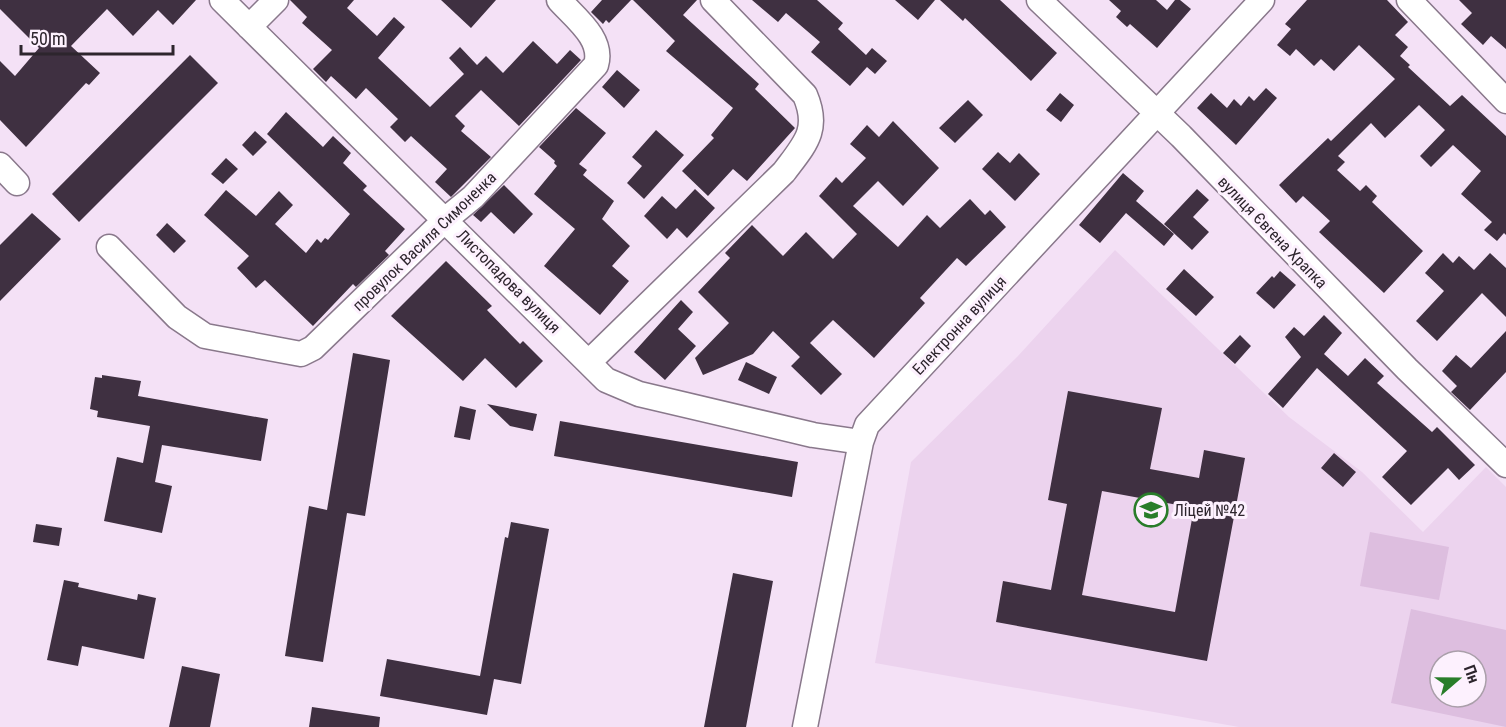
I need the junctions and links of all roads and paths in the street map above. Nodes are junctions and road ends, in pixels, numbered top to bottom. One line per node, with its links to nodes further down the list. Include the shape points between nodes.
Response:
1 (222, 0): 8 (street, Листопадова вулиця)
2 (276, 0): 8 (street)
3 (559, 0): 13 (street, провулок Василя Симоненка, via 593,39 599,55 596,65 473,197)
4 (713, 0): 15 (street, via 805,95 812,126 803,147 784,172)
5 (1039, 0): 10 (street, вулиця Євгена Храпка)
6 (1262, 0): 10 (street, Електронна вулиця)
7 (1409, 0): 9 (street)
8 (249, 27): 13 (street, Листопадова вулиця)
9 (1506, 101)
10 (1157, 113): 16 (street, Електронна вулиця, via 880,409 867,425); 17 (street, вулиця Євгена Храпка)
11 (0, 165): 12 (street)
12 (17, 183)
13 (446, 219): 14 (street, провулок Василя Симоненка, via 312,348 301,354 205,336 177,316); 15 (street, Листопадова вулиця)
14 (109, 247)
15 (590, 362): 16 (street, Листопадова вулиця, via 606,380 639,394 813,435)
16 (861, 442): 18 (street, Електронна вулиця)
17 (1506, 465)
18 (805, 727)

